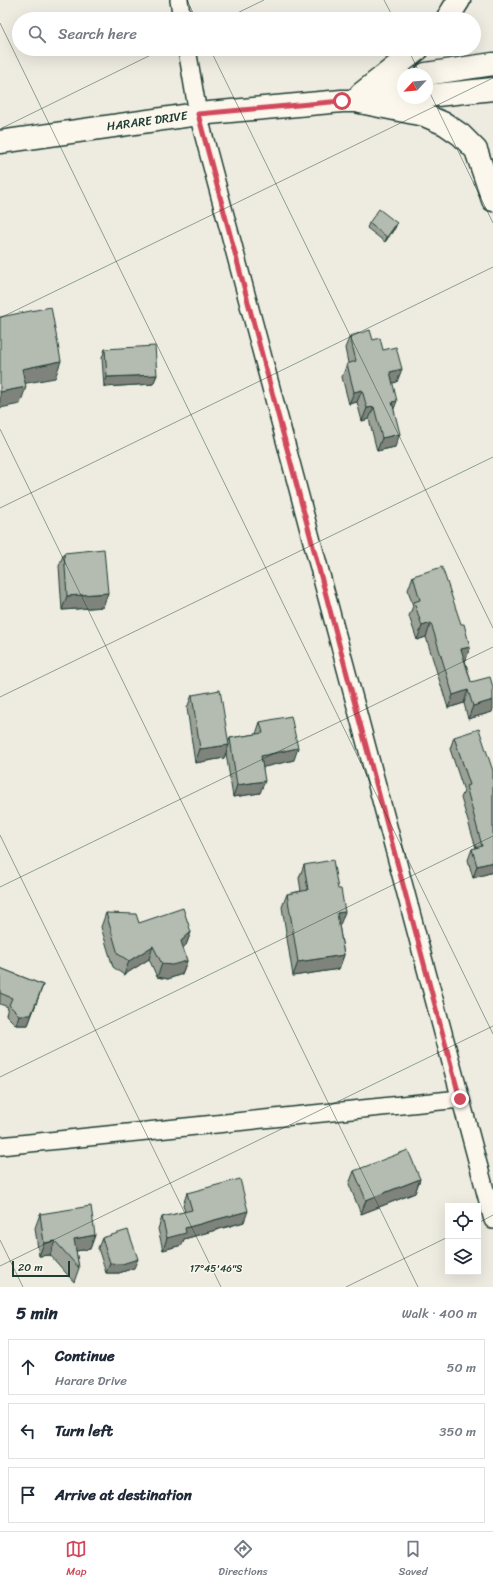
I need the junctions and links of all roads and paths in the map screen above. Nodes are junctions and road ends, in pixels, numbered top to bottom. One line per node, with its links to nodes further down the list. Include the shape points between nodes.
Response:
1 (179, 0): 3 (street)
2 (459, 0): 4 (main road)
3 (181, 12)
4 (451, 12)
5 (188, 56): 14 (street)
6 (409, 56): 12 (main road)
7 (493, 64): 8 (main road)
8 (433, 73)
9 (397, 81): 12 (main road, HARARE DRIVE)
10 (493, 89): 11 (main road)
11 (433, 95)
12 (354, 99): 13 (main road, HARARE DRIVE); 14 (main road, HARARE DRIVE); 16 (main road, via 424,115 461,134 476,150)
13 (397, 100)
14 (198, 114): 15 (main road, HARARE DRIVE); 17 (street)
15 (0, 142)
16 (493, 200)
17 (460, 1099): 18 (street); 19 (street)
18 (0, 1146)
19 (493, 1220)

